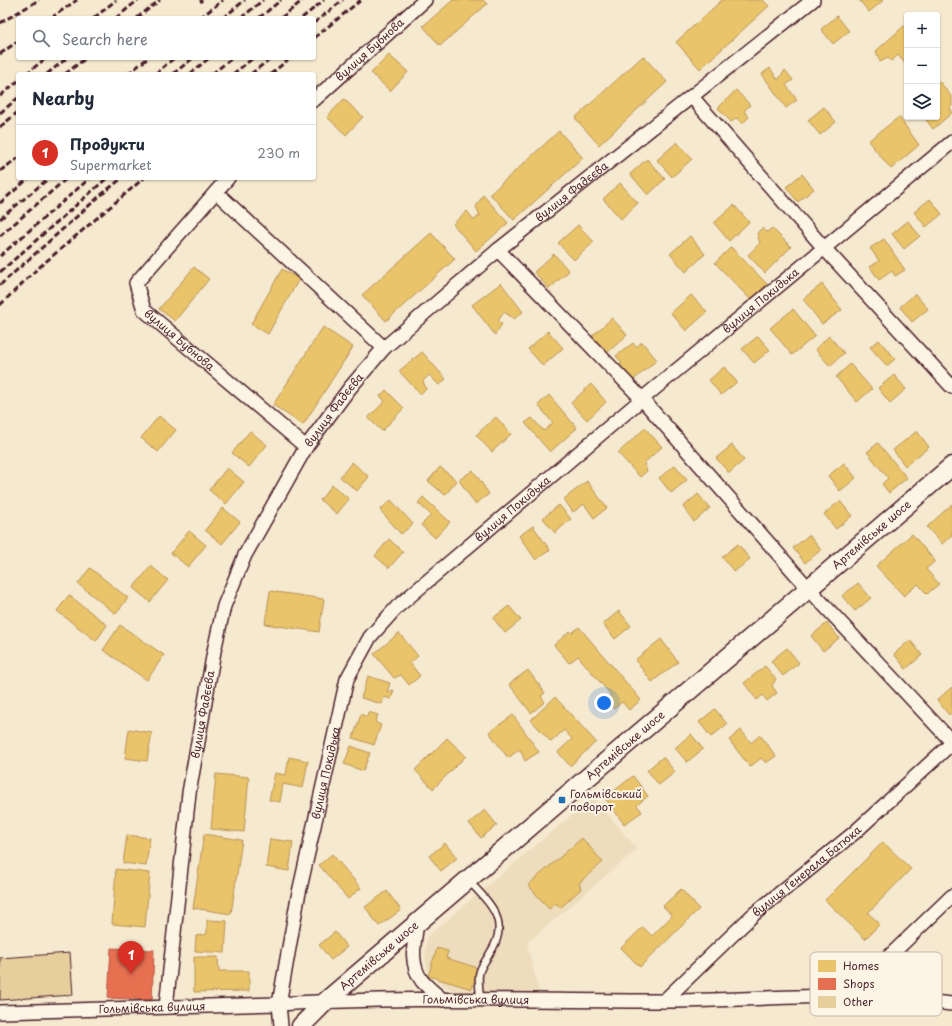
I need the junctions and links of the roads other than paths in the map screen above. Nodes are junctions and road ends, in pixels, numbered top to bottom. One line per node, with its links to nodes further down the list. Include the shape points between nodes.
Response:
1 (425, 0): 4 (street, вулиця Бубнова)
2 (813, 0): 3 (street, вулиця Фадєєва)
3 (692, 97): 8 (street); 9 (street, вулиця Фадєєва)
4 (316, 98)
5 (952, 142): 8 (street, вулиця Покидька)
6 (226, 180): 7 (street, вулиця Бубнова)
7 (216, 192): 10 (street); 13 (street, вулиця Бубнова, via 136,283 144,310)
8 (824, 248): 11 (street); 12 (street, вулиця Покидька)
9 (498, 250): 10 (street, вулиця Фадєєва); 12 (street)
10 (384, 348): 13 (street, вулиця Фадєєва, via 349,389)
11 (952, 387)
12 (642, 399): 15 (street); 27 (street, вулиця Покидька, via 397,608 370,637 347,679 298,897)
13 (306, 447): 29 (street, вулиця Фадєєва, via 245,556 224,606 189,793)
14 (952, 466): 15 (main road, Артемівське шосе)
15 (809, 589): 16 (street); 17 (main road, Артемівське шосе)
16 (952, 742): 24 (street, вулиця Генерала Батюка, via 854,833 754,914)
17 (468, 880): 19 (main road, Артемівське шосе); 23 (lane, via 497,913 498,937 479,975)
18 (952, 896): 20 (street)
19 (416, 924): 22 (street, via 413,950 415,968 422,981); 25 (main road, Артемівське шосе)
20 (894, 952)
21 (810, 997): 24 (street, Гольмівська вулиця)
22 (443, 1000): 23 (street, Гольмівська вулиця); 25 (street, Гольмівська вулиця)
23 (480, 1000): 24 (street, Гольмівська вулиця)
24 (664, 1001)
25 (326, 1002): 27 (street, Гольмівська вулиця); 32 (main road, Артемівське шосе)
26 (942, 1003): 28 (street, Гольмівська вулиця)
27 (280, 1004): 29 (street, Гольмівська вулиця); 31 (street, вулиця Покидька)
28 (952, 1004)
29 (166, 1007): 30 (street, Гольмівська вулиця)
30 (0, 1012)
31 (281, 1026)
32 (300, 1026)

